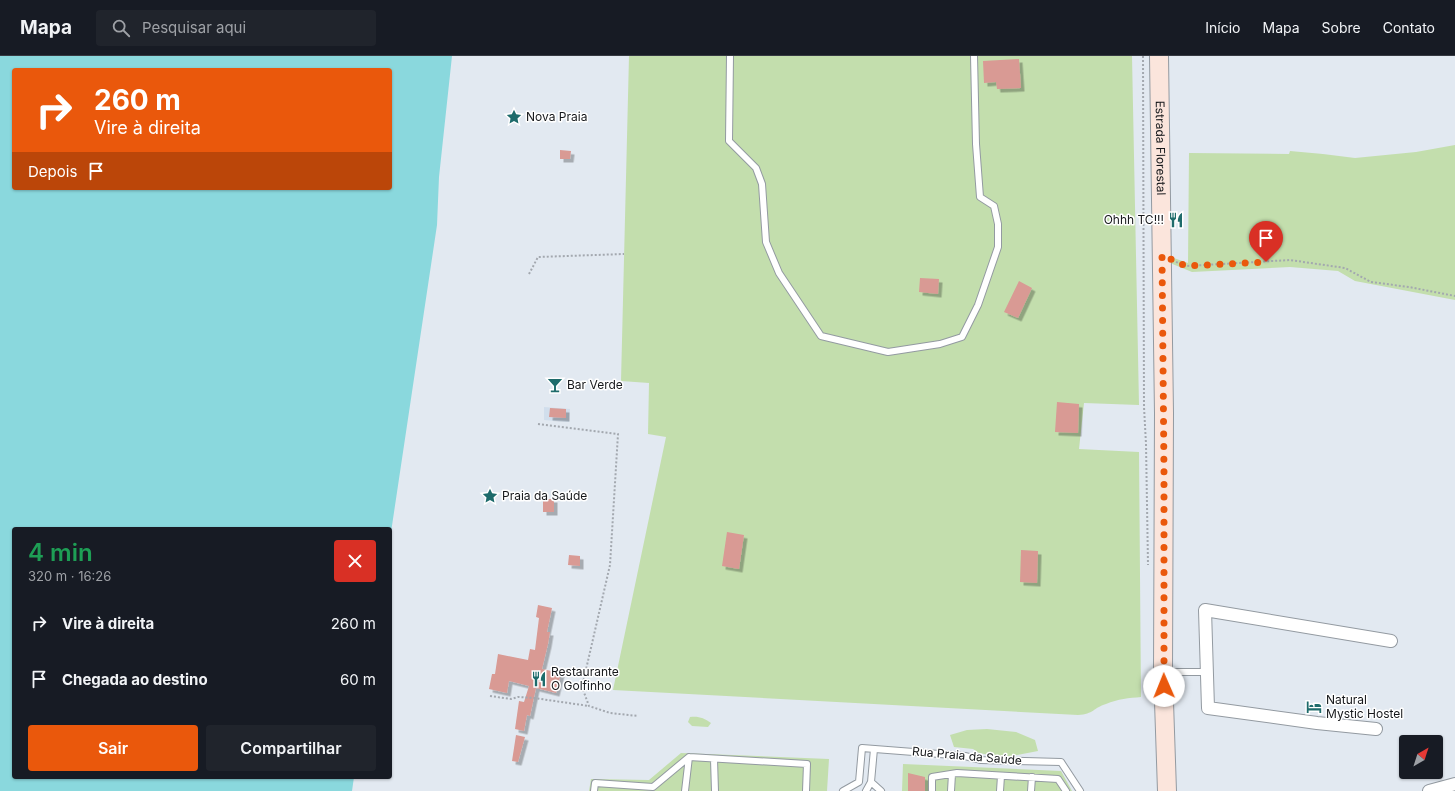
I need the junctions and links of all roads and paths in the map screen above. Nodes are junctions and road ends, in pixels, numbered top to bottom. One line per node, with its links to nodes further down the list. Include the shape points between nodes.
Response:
1 (730, 56): 2 (lane, via 729,141 756,168 762,184 766,242 779,273 821,336 888,352 940,344 962,336 978,305 998,247 998,224 994,206 980,197)
2 (974, 56)
3 (1143, 56): 10 (path, via 1144,407)
4 (1159, 56): 6 (main road, Estrada Florestal)
5 (624, 254): 7 (path, via 538,256)
6 (1162, 255): 8 (path, via 1186,266 1290,260 1345,268 1371,282); 12 (main road, Estrada Florestal)
7 (529, 274)
8 (1455, 296)
9 (538, 424): 15 (path, via 618,434 610,564 582,688)
10 (1148, 572)
11 (1392, 641): 13 (street, via 1205,610)
12 (1163, 672): 13 (lane); 42 (main road, Estrada Florestal)
13 (1207, 672): 17 (street, via 1208,708 1317,723)
14 (490, 696): 15 (path, via 511,699 534,698)
15 (589, 706): 16 (path, via 610,713)
16 (638, 716)
17 (1376, 728)
18 (874, 749): 24 (lane, Rua Praia da Saúde, via 862,748); 25 (lane); 41 (lane, Rua Praia da Saúde, via 965,756 981,760 1061,762)
19 (689, 757): 20 (lane); 28 (lane); 30 (lane)
20 (714, 759): 31 (lane); 32 (lane, via 807,764)
21 (952, 774): 22 (lane); 36 (lane, via 932,777); 37 (lane)
22 (1001, 776): 23 (lane); 38 (lane)
23 (1032, 777): 39 (lane); 40 (lane, via 1058,779)
24 (859, 782): 33 (lane); 34 (lane)
25 (871, 782): 34 (lane); 35 (lane)
26 (1455, 784): 43 (street)
27 (625, 788): 28 (lane); 29 (lane, via 595,783)
28 (653, 789)
29 (594, 791)
30 (686, 791)
31 (715, 791)
32 (806, 791)
33 (843, 791)
34 (864, 791)
35 (881, 791)
36 (932, 791)
37 (950, 791)
38 (1000, 791)
39 (1031, 791)
40 (1066, 791)
41 (1080, 791)
42 (1167, 791)
43 (1429, 791)

